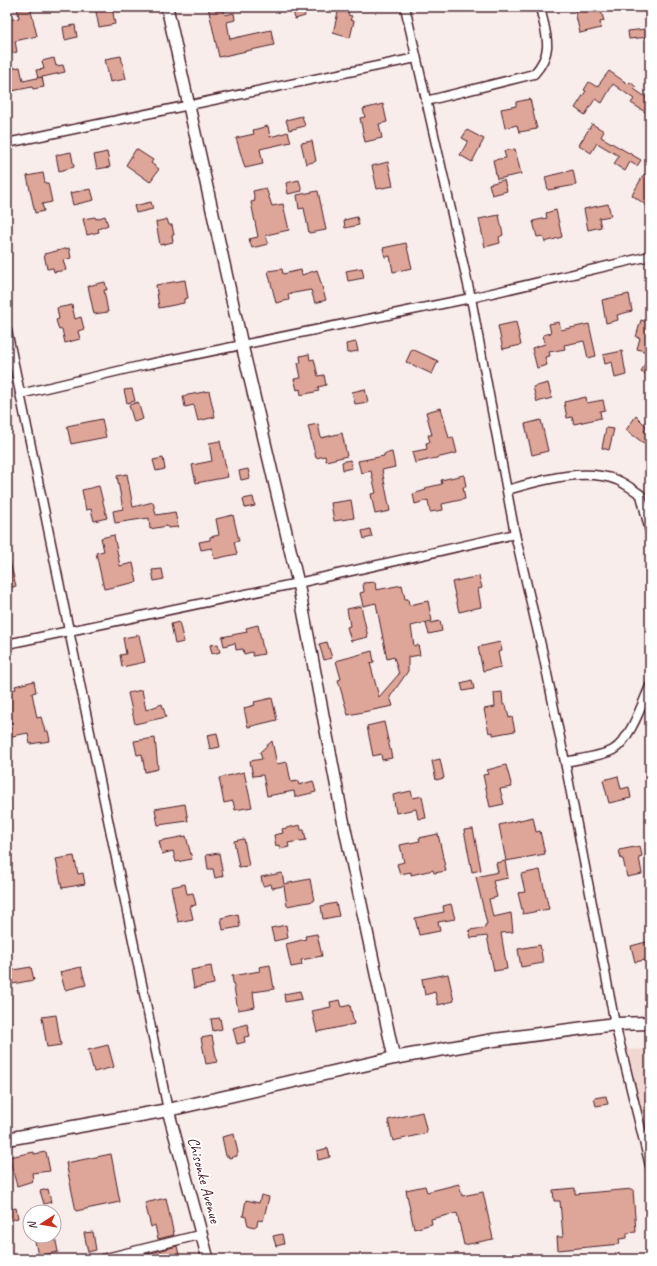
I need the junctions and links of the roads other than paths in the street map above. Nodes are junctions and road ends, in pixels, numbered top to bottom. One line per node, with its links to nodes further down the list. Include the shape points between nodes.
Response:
1 (168, 7): 6 (street)
2 (405, 7): 4 (street)
3 (540, 7): 5 (street, via 548,50 544,63 534,74)
4 (416, 58): 5 (street); 6 (street)
5 (426, 101): 9 (street)
6 (189, 106): 7 (street); 11 (street)
7 (7, 144)
8 (650, 256): 9 (street)
9 (471, 298): 11 (street); 13 (street)
10 (7, 330): 12 (street)
11 (242, 345): 12 (street); 16 (street)
12 (20, 394): 17 (street)
13 (507, 490): 14 (street, via 580,474 617,480 641,494); 15 (street)
14 (650, 532)
15 (515, 534): 16 (street); 20 (street)
16 (298, 583): 17 (street); 23 (street, via 342,815)
17 (69, 632): 18 (street); 24 (street)
18 (7, 644)
19 (650, 686): 20 (street, via 627,735 620,744 612,750)
20 (565, 762): 21 (street)
21 (615, 1024): 22 (main road); 23 (main road, via 494,1040); 26 (street)
22 (650, 1024)
23 (394, 1058): 24 (main road)
24 (168, 1110): 25 (main road); 27 (street, Chisonke Avenue)
25 (7, 1140)
26 (650, 1166)
27 (203, 1234): 28 (street); 30 (street, Chisonke Avenue)
28 (115, 1257): 29 (street)
29 (102, 1259)
30 (208, 1259)

